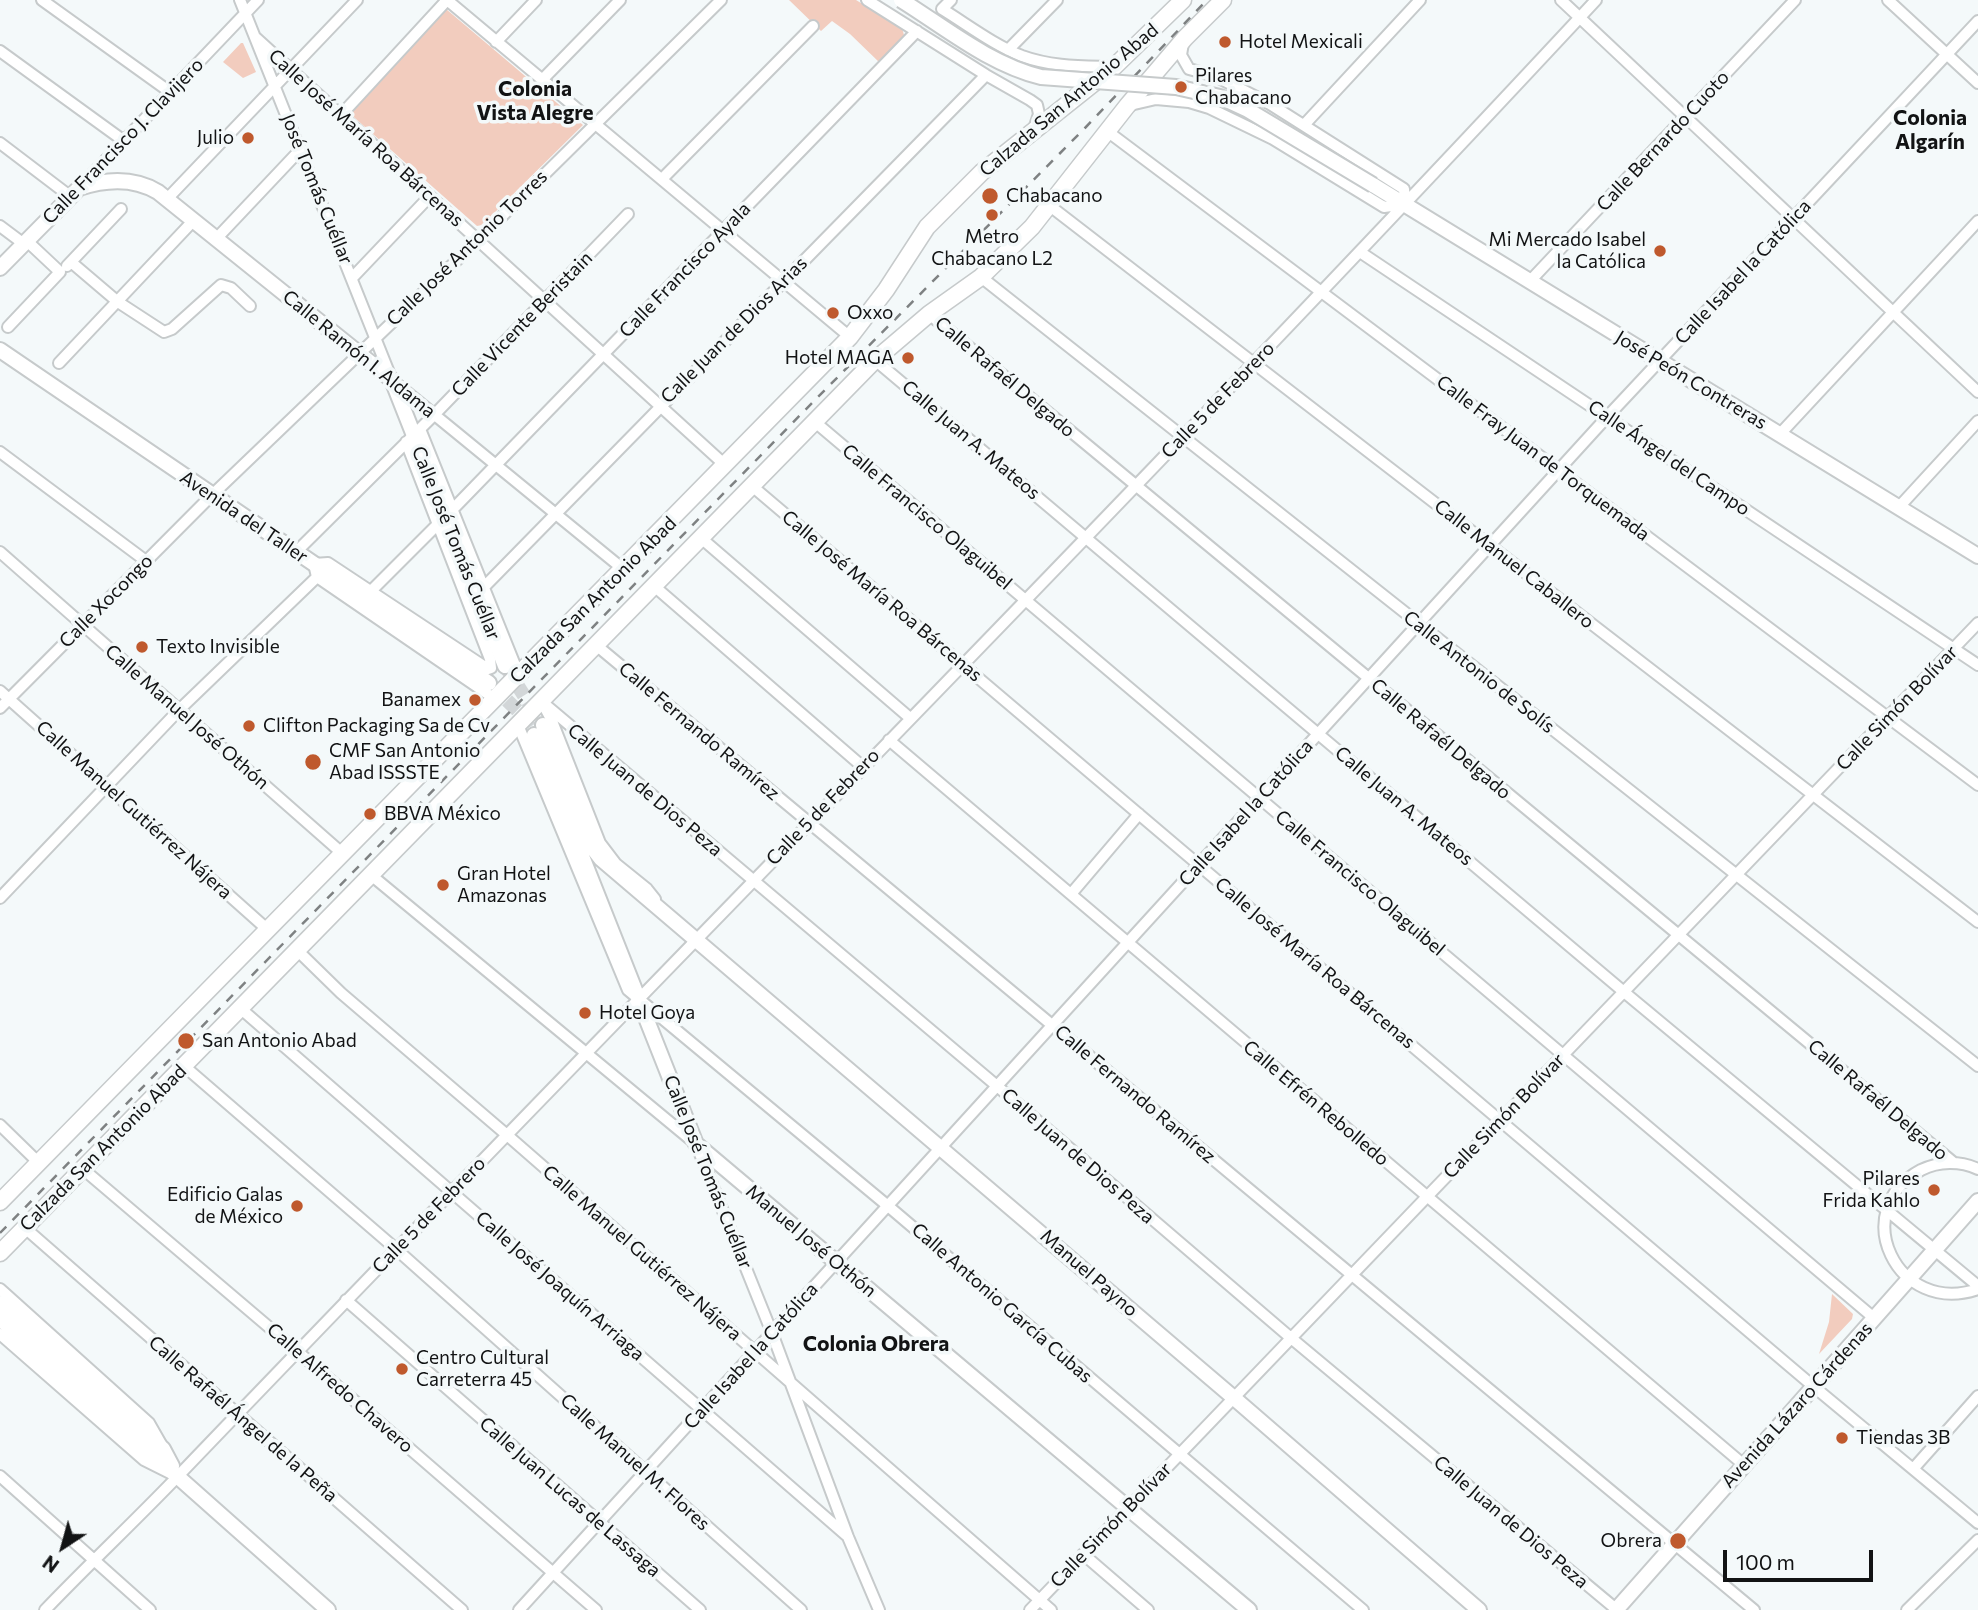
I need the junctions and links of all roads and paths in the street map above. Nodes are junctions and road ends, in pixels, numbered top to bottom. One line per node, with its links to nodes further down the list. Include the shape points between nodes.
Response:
1 (42, 0): 37 (street)
2 (240, 0): 20 (street, José Tomás Cuéllar)
3 (258, 0): 20 (street, Calle Francisco J. Clavijero)
4 (357, 0): 32 (street)
5 (447, 0): 27 (street); 39 (street)
6 (536, 0): 27 (street)
7 (620, 0): 34 (street)
8 (721, 0): 41 (street, Calle José Antonio Torres)
9 (867, 0): 24 (street)
10 (901, 0): 52 (main road, José Peón Contreras, bridge, via 1023,73 1177,87 1220,97)
11 (1057, 0): 28 (street)
12 (1183, 0): 31 (highway, Calzada San Antonio Abad)
13 (1223, 0): 26 (highway, Calzada San Antonio Abad)
14 (1420, 0): 42 (street)
15 (1562, 0): 21 (street)
16 (1596, 0): 21 (street, Calle 5 de Febrero)
17 (1795, 0): 40 (street, Calle Bernardo Cuoto)
18 (1888, 0): 30 (street)
19 (946, 4): 28 (street)
20 (245, 14): 25 (street, José Tomás Cuéllar); 37 (street, Calle Francisco J. Clavijero)
21 (1580, 18): 40 (street); 52 (street, Calle 5 de Febrero)
22 (1978, 21): 30 (street, Calle Isabel la Católica)
23 (813, 26): 48 (street)
24 (917, 32): 33 (street); 60 (street, Calle Francisco Ayala)
25 (254, 36): 32 (street, Calle José María Roa Bárcenas); 36 (street, José Tomás Cuéllar)
26 (1185, 38): 38 (highway, Calzada San Antonio Abad); 42 (street, via 1181,55 1189,69 1249,92)
27 (496, 42): 34 (street)
28 (1008, 50): 31 (street, via 1061,65)
29 (0, 51): 45 (street)
30 (1947, 54): 35 (street); 56 (street, Calle Isabel la Católica)
31 (1114, 67): 44 (highway, Calzada San Antonio Abad)
32 (291, 69): 36 (street); 39 (street, Calle José María Roa Bárcenas)
33 (986, 75): 44 (street, via 1037,105 1039,114); 70 (street, Calle Juan de Dios Arias)
34 (542, 80): 41 (street)
35 (1978, 83)
36 (275, 86): 47 (street, José Tomás Cuéllar); 51 (street)
37 (170, 92): 45 (street, Calle Francisco J. Clavijero)
38 (1127, 106): 43 (highway, Calzada San Antonio Abad); 52 (street, José Peón Contreras, via 1156,99 1209,107 1273,139 1384,207)
39 (341, 115): 50 (street, Calle José María Roa Bárcenas)
40 (1686, 117): 56 (street); 71 (street, Calle Bernardo Cuoto)
41 (595, 124): 48 (street); 62 (street, Calle José Antonio Torres)
42 (1304, 125): 52 (street, via 1404,189)
43 (1107, 131): 53 (highway, Calzada San Antonio Abad); 72 (street, Calle Fray Juan de Torquemada)
44 (1032, 133): 80 (highway, Calzada San Antonio Abad, via 982,172 927,227)
45 (124, 141): 49 (street, Calle Francisco J. Clavijero)
46 (0, 143): 49 (street)
47 (301, 149): 61 (street); 69 (street, José Tomás Cuéllar)
48 (662, 179): 60 (street)
49 (75, 193): 51 (main road, Calle Ramón I. Aldama, via 106,182 129,181 148,186); 63 (main road, Calle Francisco J. Clavijero)
50 (430, 196): 62 (street, Calle José María Roa Bárcenas); 69 (street)
51 (167, 199): 57 (main road, Calle Ramón I. Aldama)
52 (1405, 204): 64 (street, Calle 5 de Febrero); 71 (main road, José Peón Contreras)
53 (1050, 206): 68 (highway, Calzada San Antonio Abad); 87 (street, Calle Manuel Caballero)
54 (121, 209): 65 (street)
55 (628, 214): 73 (street, Calle Vicente Beristain)
56 (1794, 218): 76 (street); 85 (street, Calle Isabel la Católica)
57 (194, 220): 61 (main road, Calle Ramón I. Aldama); 74 (street)
58 (1978, 221): 76 (street)
59 (0, 226): 63 (street)
60 (723, 230): 70 (street); 83 (street, Calle Francisco Ayala)
61 (216, 239): 82 (main road, Calle Ramón I. Aldama)
62 (478, 240): 73 (street, Calle José María Roa Bárcenas); 79 (street, Calle José Antonio Torres)
63 (25, 243): 66 (main road, Calle Francisco J. Clavijero); 67 (street)
64 (1360, 252): 72 (street, Calle 5 de Febrero); 92 (street, Calle Ángel del Campo)
65 (71, 262): 67 (street); 74 (street)
66 (0, 268)
67 (60, 272): 78 (street)
68 (981, 277): 77 (highway, Calzada San Antonio Abad); 97 (street, Calle Antonio de Solís)
69 (352, 278): 79 (street, José Tomás Cuéllar)
70 (783, 280): 80 (street); 90 (street, Calle Juan de Dios Arias)
71 (1530, 281): 85 (main road, José Peón Contreras)
72 (1321, 292): 87 (street, Calle 5 de Febrero); 101 (street, Calle Fray Juan de Torquemada)
73 (544, 300): 83 (street, Calle José María Roa Bárcenas); 91 (street, Calle Vicente Beristain)
74 (118, 302): 75 (street, via 164,332 172,330 221,285); 86 (street)
75 (250, 306)
76 (1893, 312): 89 (street); 95 (street)
77 (929, 314): 84 (highway, Calzada San Antonio Abad); 102 (street, Calle Rafaél Delgado)
78 (8, 327)
79 (375, 336): 82 (street, Calle José Antonio Torres); 88 (street, José Tomás Cuéllar)
80 (850, 337): 100 (highway, Calzada San Antonio Abad)
81 (0, 350): 104 (main road, Avenida del Taller)
82 (358, 353): 88 (main road, Calle Ramón I. Aldama); 104 (street, Calle José Antonio Torres)
83 (603, 354): 90 (street, Calle José María Roa Bárcenas); 99 (street, Calle Francisco Ayala)
84 (875, 360): 94 (highway, Calzada San Antonio Abad); 109 (street, Calle Juan A. Mateos)
85 (1660, 361): 92 (street, Calle Isabel la Católica); 95 (main road, José Peón Contreras)
86 (59, 363)
87 (1253, 363): 97 (street, Calle 5 de Febrero); 111 (street, Calle Manuel Caballero)
88 (392, 380): 91 (street, Calle Ramón I. Aldama); 96 (main road, Calle José Tomás Cuéllar)
89 (1978, 392)
90 (660, 405): 100 (street, Calle José María Roa Bárcenas); 107 (street, Calle Juan de Dios Arias)
91 (435, 414): 96 (street, Calle Vicente Beristain); 99 (street, Calle Ramón I. Aldama)
92 (1607, 417): 101 (street, Calle Isabel la Católica); 126 (street, Calle Ángel del Campo)
93 (1978, 421): 105 (street)
94 (815, 422): 103 (highway, Calzada San Antonio Abad); 121 (street, Calle Francisco Olaguibel)
95 (1780, 434): 105 (main road, José Peón Contreras)
96 (413, 436): 106 (street); 108 (street); 113 (street, Calle Vicente Beristain); 129 (main road, Calle José Tomás Cuéllar)
97 (1183, 438): 102 (street, Calle 5 de Febrero); 123 (street, Calle Antonio de Solís)
98 (0, 452): 115 (street)
99 (495, 465): 106 (street, Calle Francisco Ayala); 107 (street, Calle Ramón I. Aldama)
100 (725, 465): 116 (highway, Calzada San Antonio Abad)
101 (1559, 470): 111 (street, Calle Isabel la Católica); 137 (street, Calle Fray Juan de Torquemada)
102 (1136, 485): 109 (street, Calle 5 de Febrero); 130 (street, Calle Rafaél Delgado)
103 (752, 486): 110 (highway, Calzada San Antonio Abad); 127 (street, Calle José María Roa Bárcenas)
104 (212, 495): 113 (main road, Avenida del Taller); 115 (street, Calle Xocongo)
105 (1899, 507): 114 (main road, José Peón Contreras)
106 (453, 509): 119 (street)
107 (555, 513): 116 (street, Calle Ramón I. Aldama); 119 (street, Calle Juan de Dios Arias)
108 (438, 524): 120 (street); 120 (street, via 491,667)
109 (1085, 537): 121 (street, Calle 5 de Febrero); 140 (street, Calle Juan A. Mateos)
110 (701, 538): 118 (highway, Calzada San Antonio Abad); 138 (street)
111 (1491, 546): 123 (street, Calle Isabel la Católica); 145 (street, Calle Manuel Caballero)
112 (0, 552): 124 (street, Calle Manuel José Othón)
113 (296, 552): 117 (main road, Avenida del Taller)
114 (1978, 555)
115 (146, 561): 124 (street, Calle Xocongo)
116 (623, 569): 129 (highway, Calzada San Antonio Abad)
117 (316, 570): 120 (street, via 328,563); 131 (main road, Avenida del Taller); 133 (street); 136 (street)
118 (654, 586): 125 (highway, Calzada San Antonio Abad); 142 (street)
119 (484, 587): 129 (street)
120 (371, 591)
121 (1025, 600): 127 (street, Calle 5 de Febrero); 146 (street, Calle Francisco Olaguibel)
122 (1978, 623): 126 (street, Calle Simón Bolívar)
123 (1419, 624): 130 (street, Calle Isabel la Católica); 152 (street, Calle Antonio de Solís)
124 (83, 625): 132 (street, Calle Xocongo); 136 (street, Calle Manuel José Othón)
125 (596, 645): 134 (highway, Calzada San Antonio Abad); 148 (street, Calle Fernando Ramírez)
126 (1954, 649): 128 (street, Calle Ángel del Campo); 137 (street, Calle Simón Bolívar)
127 (962, 664): 138 (street, Calle 5 de Febrero); 147 (street, Calle José María Roa Bárcenas)
128 (1978, 665)
129 (512, 671): 133 (highway, Calzada San Antonio Abad)
130 (1369, 679): 140 (street, Calle Isabel la Católica); 159 (street, Calle Rafaél Delgado)
131 (489, 683)
132 (4, 695): 135 (street, Calle Xocongo); 144 (street, Calle Manuel Gutiérrez Nájera)
133 (495, 699): 149 (highway, Calzada San Antonio Abad)
134 (541, 701): 139 (highway, Calzada San Antonio Abad); 153 (street, Calle Juan de Dios Peza); 156 (street, via 600,844)
135 (0, 708)
136 (179, 710): 144 (street); 149 (street, Calle Manuel José Othón)
137 (1888, 717): 143 (street, Calle Fray Juan de Torquemada); 145 (street, Calle Simón Bolívar)
138 (911, 718): 141 (street, Calle 5 de Febrero)
139 (518, 725): 151 (highway, Calzada San Antonio Abad); 164 (street, Calle Antonio García Cubas, via 628,990)
140 (1318, 733): 146 (street, Calle Isabel la Católica); 163 (street, Calle Juan A. Mateos)
141 (889, 740): 142 (street, Calle 5 de Febrero); 154 (street, Calle Efrén Rebolledo)
142 (863, 767): 148 (street, Calle 5 de Febrero)
143 (1978, 785)
144 (107, 786): 155 (street); 158 (street, Calle Manuel Gutiérrez Nájera)
145 (1812, 794): 152 (street, Calle Simón Bolívar); 157 (street, Calle Manuel Caballero)
146 (1259, 798): 150 (street, Calle Isabel la Católica); 168 (street, Calle Francisco Olaguibel)
147 (1139, 814): 150 (street, Calle José María Roa Bárcenas); 154 (street)
148 (809, 822): 153 (street, Calle 5 de Febrero); 166 (street, Calle Fernando Ramírez)
149 (343, 854): 158 (highway, Calzada San Antonio Abad)
150 (1199, 865): 161 (street, Calle Isabel la Católica); 172 (street, Calle José María Roa Bárcenas)
151 (371, 875): 162 (highway, Calzada San Antonio Abad); 167 (street, Manuel José Othón)
152 (1736, 875): 159 (street, Calle Simón Bolívar); 170 (street, Calle Antonio de Solís)
153 (752, 880): 160 (street, Calle 5 de Febrero); 171 (street, Calle Juan de Dios Peza)
154 (1071, 894): 161 (street, Calle Efrén Rebolledo)
155 (0, 898)
156 (663, 910): 160 (main road, Calle José Tomás Cuéllar); 164 (main road, Calle José Tomás Cuéllar, via 591,846 539,730)
157 (1978, 922)
158 (268, 930): 177 (highway, Calzada San Antonio Abad)
159 (1679, 935): 163 (street, Calle Simón Bolívar); 178 (street, Calle Rafaél Delgado)
160 (696, 939): 164 (street, Calle 5 de Febrero); 176 (main road, Manuel Payno)
161 (1128, 943): 166 (street, Calle Isabel la Católica); 182 (street, Calle Efrén Rebolledo)
162 (297, 950): 165 (highway, Calzada San Antonio Abad); 174 (street, Calle Manuel Gutiérrez Nájera)
163 (1624, 992): 168 (street, Calle Simón Bolívar); 186 (street, Calle Juan A. Mateos)
164 (640, 998): 167 (street, Calle 5 de Febrero); 175 (main road, Calle José Tomás Cuéllar); 185 (street, Calle Antonio García Cubas)
165 (240, 1008): 169 (highway, Calzada San Antonio Abad); 181 (street, Calle José Joaquín Arriaga)
166 (1053, 1026): 171 (street, Calle Isabel la Católica); 192 (street, Calle Fernando Ramírez)
167 (586, 1053): 174 (street, Calle 5 de Febrero); 175 (street, Manuel José Othón)
168 (1563, 1055): 172 (street, Calle Simón Bolívar); 198 (street, Calle Francisco Olaguibel)
169 (184, 1066): 179 (highway, Calzada San Antonio Abad); 188 (street, Calle Manuel M. Flores)
170 (1978, 1066)
171 (997, 1086): 176 (street, Calle Isabel la Católica); 202 (street, Calle Juan de Dios Peza)
172 (1500, 1120): 182 (street, Calle Simón Bolívar); 206 (street, Calle José María Roa Bárcenas)
173 (0, 1125): 177 (street)
174 (507, 1135): 181 (street, Calle 5 de Febrero); 204 (street, Calle Manuel Gutiérrez Nájera)
175 (696, 1144): 191 (main road, Manuel José Othón); 200 (street, Calle José Tomás Cuéllar)
176 (942, 1147): 185 (street, Calle Isabel la Católica); 208 (main road, Manuel Payno)
177 (38, 1163): 184 (highway, Calzada San Antonio Abad)
178 (1954, 1163): 180 (street); 186 (street, via 1913,1175)
179 (83, 1169): 187 (highway, Calzada San Antonio Abad); 203 (street, Calle Alfredo Chavero)
180 (1978, 1169)
181 (451, 1192): 188 (street, Calle 5 de Febrero); 209 (street, Calle José Joaquín Arriaga)
182 (1427, 1196): 192 (street, Calle Simón Bolívar); 213 (street, Calle Efrén Rebolledo)
183 (1978, 1201): 189 (main road, Avenida Lázaro Cárdenas)
184 (0, 1202)
185 (888, 1206): 191 (street, Calle Isabel la Católica); 212 (street, Calle Antonio García Cubas)
186 (1887, 1210): 189 (street, Calle Juan A. Mateos); 193 (street, via 1887,1247)
187 (25, 1228): 190 (highway, Calzada San Antonio Abad); 210 (street, Calle Rafaél Ángel de la Peña)
188 (396, 1249): 196 (street, Calle 5 de Febrero); 215 (street, Calle Manuel M. Flores)
189 (1935, 1250): 193 (main road, Avenida Lázaro Cárdenas); 194 (street, Calle Juan A. Mateos)
190 (0, 1253)
191 (836, 1263): 200 (street, Calle Isabel la Católica); 218 (main road, Manuel José Othón)
192 (1352, 1275): 202 (street, Calle Simón Bolívar); 223 (street, Calle Fernando Ramírez)
193 (1908, 1279): 194 (street, via 1949,1295); 198 (main road, Avenida Lázaro Cárdenas)
194 (1978, 1287)
195 (0, 1289): 211 (street, via 149,1423)
196 (346, 1300): 203 (street, Calle 5 de Febrero); 219 (street, Calle Juan Lucas de Lassaga)
197 (0, 1303): 211 (main road)
198 (1874, 1318): 206 (main road, Avenida Lázaro Cárdenas)
199 (0, 1319): 217 (main road)
200 (772, 1333): 204 (street, Calle Isabel la Católica); 205 (street, Calle José Tomás Cuéllar)
201 (0, 1334): 217 (street, via 144,1460)
202 (1291, 1338): 208 (street, Calle Simón Bolívar); 243 (street, Calle Juan de Dios Peza)
203 (297, 1351): 210 (street, Calle 5 de Febrero); 226 (street, Calle Alfredo Chavero)
204 (755, 1351): 205 (street, Calle Manuel Gutiérrez Nájera); 209 (street, Calle Isabel la Católica)
205 (789, 1382): 221 (street, Calle José Tomás Cuéllar); 227 (street, Calle Manuel Gutiérrez Nájera)
206 (1813, 1386): 213 (main road, Avenida Lázaro Cárdenas); 214 (street, Calle José María Roa Bárcenas)
207 (1978, 1396): 214 (street)
208 (1234, 1398): 212 (street, Calle Simón Bolívar); 242 (main road, Manuel Payno)
209 (702, 1409): 215 (street, Calle Isabel la Católica); 221 (street, Calle José Joaquín Arriaga)
210 (236, 1414): 217 (street, Calle 5 de Febrero); 231 (street, Calle Rafaél Ángel de la Peña)
211 (163, 1449): 217 (main road)
212 (1179, 1455): 218 (street, Calle Simón Bolívar); 241 (street, Calle Antonio García Cubas)
213 (1744, 1465): 223 (main road, Avenida Lázaro Cárdenas)
214 (1913, 1469): 220 (street, Calle José María Roa Bárcenas)
215 (645, 1472): 219 (street, Calle Isabel la Católica); 235 (street, Calle Manuel M. Flores)
216 (0, 1476): 225 (street)
217 (178, 1476): 225 (street, Calle 5 de Febrero); 230 (main road)
218 (1128, 1508): 224 (street, Calle Simón Bolívar); 240 (main road, Manuel José Othón)
219 (599, 1522): 226 (street, Calle Isabel la Católica); 234 (street, Calle Juan Lucas de Lassaga)
220 (1978, 1523)
221 (848, 1537): 236 (street, Calle José Tomás Cuéllar)
222 (1978, 1540): 245 (street)
223 (1675, 1543): 243 (main road, Avenida Lázaro Cárdenas); 244 (street, Calle Fernando Ramírez)
224 (1083, 1554): 227 (street, Calle Simón Bolívar); 239 (street)
225 (94, 1559): 228 (street, Calle 5 de Febrero); 229 (street)
226 (553, 1572): 232 (street, Calle Isabel la Católica); 233 (street, Calle Alfredo Chavero)
227 (1040, 1600): 237 (street, Calle Simón Bolívar); 238 (street, Calle Manuel Gutiérrez Nájera)
228 (46, 1610)
229 (150, 1610)
230 (328, 1610)
231 (462, 1610)
232 (519, 1610)
233 (596, 1610)
234 (700, 1610)
235 (801, 1610)
236 (879, 1610)
237 (1030, 1610)
238 (1051, 1610)
239 (1148, 1610)
240 (1249, 1610)
241 (1363, 1610)
242 (1479, 1610)
243 (1616, 1610)
244 (1754, 1610)
245 (1907, 1610)

